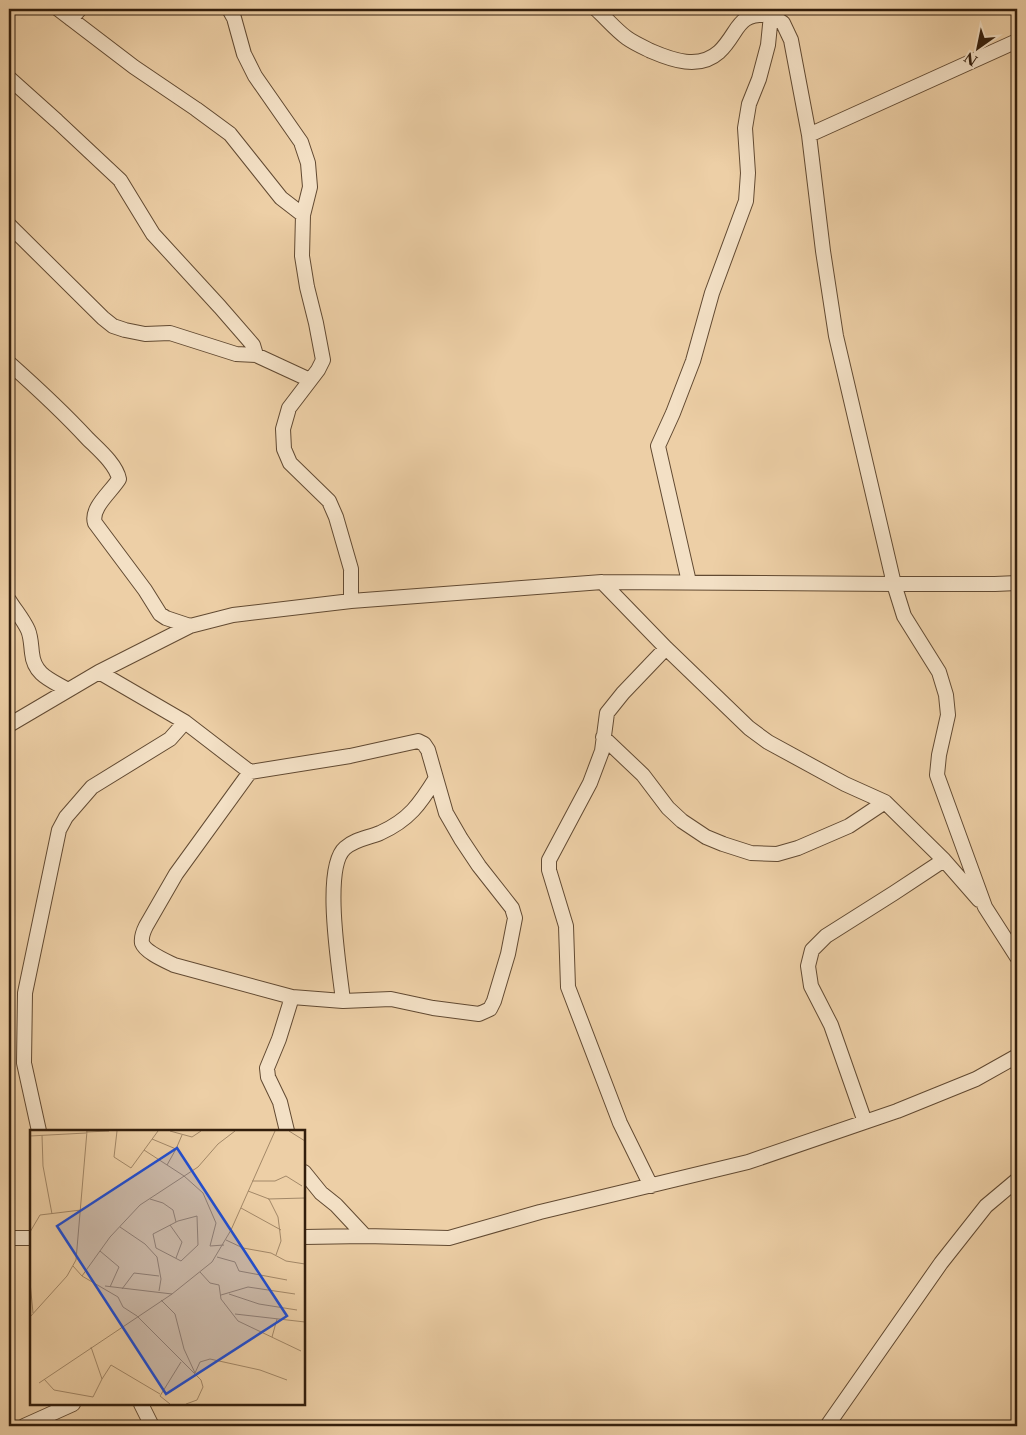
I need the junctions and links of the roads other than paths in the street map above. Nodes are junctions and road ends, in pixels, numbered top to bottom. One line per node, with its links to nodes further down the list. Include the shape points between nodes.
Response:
1 (58, 9): 5 (street)
2 (229, 9): 9 (street, via 255,76 301,142 308,163 310,187)
3 (596, 9): 4 (street, via 627,38 666,58 684,62 714,56 740,23 752,15)
4 (771, 12): 8 (street, via 783,23 791,40); 15 (street, via 768,45 749,104 745,128 746,200 712,293 693,361 658,446)
5 (76, 14): 9 (street, via 134,67 230,134 281,198)
6 (1017, 42): 8 (street)
7 (9, 78): 11 (street, via 120,180 153,234 253,345)
8 (809, 135): 17 (street, via 836,336)
9 (303, 215): 13 (street, via 302,256 323,360)
10 (9, 225): 11 (street, via 113,326 145,334 170,333 236,354)
11 (256, 355): 13 (street)
12 (9, 363): 20 (street, via 54,403 106,457 119,479 94,514 95,523 160,614)
13 (310, 380): 19 (street, via 289,408 283,429 284,449 290,463 329,501 351,569)
14 (602, 582): 15 (street); 19 (street); 21 (street)
15 (690, 582): 17 (street)
16 (1017, 583): 17 (street)
17 (894, 584): 31 (street, via 904,616 939,672 946,695 948,715 937,775)
18 (9, 600): 23 (street, via 28,628 36,669)
19 (351, 601): 20 (street, via 233,614)
20 (190, 626): 22 (street)
21 (666, 648): 26 (street, via 607,713); 29 (street, via 749,728 768,742)
22 (99, 672): 23 (street); 24 (street)
23 (68, 690): 25 (street)
24 (185, 722): 27 (street); 37 (street, via 170,739 92,787 59,830 25,993 24,1063)
25 (9, 725)
26 (603, 737): 29 (street, via 643,775 682,821 706,837 751,853 777,854 798,848 850,826); 41 (street, via 602,751 590,783 549,860 549,870 566,926 568,987 620,1123)
27 (250, 772): 28 (street, via 418,741 428,750); 33 (street, via 176,874 146,926 142,942 160,958 174,964)
28 (436, 778): 34 (street, via 406,819 359,839 339,856 333,898); 34 (street, via 446,813 460,839 512,908 515,918 494,1001 490,1009 479,1014 391,999)
29 (885, 802): 30 (street)
30 (944, 860): 31 (street); 36 (street, via 826,936 812,950 808,966 811,986 831,1025)
31 (985, 907): 32 (street)
32 (1017, 957)
33 (292, 997): 34 (street); 38 (street, via 267,1068)
34 (343, 1001)
35 (1017, 1056): 36 (street, via 976,1079)
36 (864, 1122): 41 (street, via 748,1162)
37 (39, 1130)
38 (287, 1130)
39 (305, 1173): 42 (street)
40 (1017, 1180): 50 (street, via 986,1206 940,1263)
41 (651, 1186): 42 (street, via 448,1238)
42 (365, 1236): 43 (street)
43 (305, 1237)
44 (9, 1238): 45 (street)
45 (30, 1238)
46 (71, 1405): 48 (street)
47 (142, 1405): 49 (street)
48 (24, 1426)
49 (152, 1426)
50 (827, 1426)

